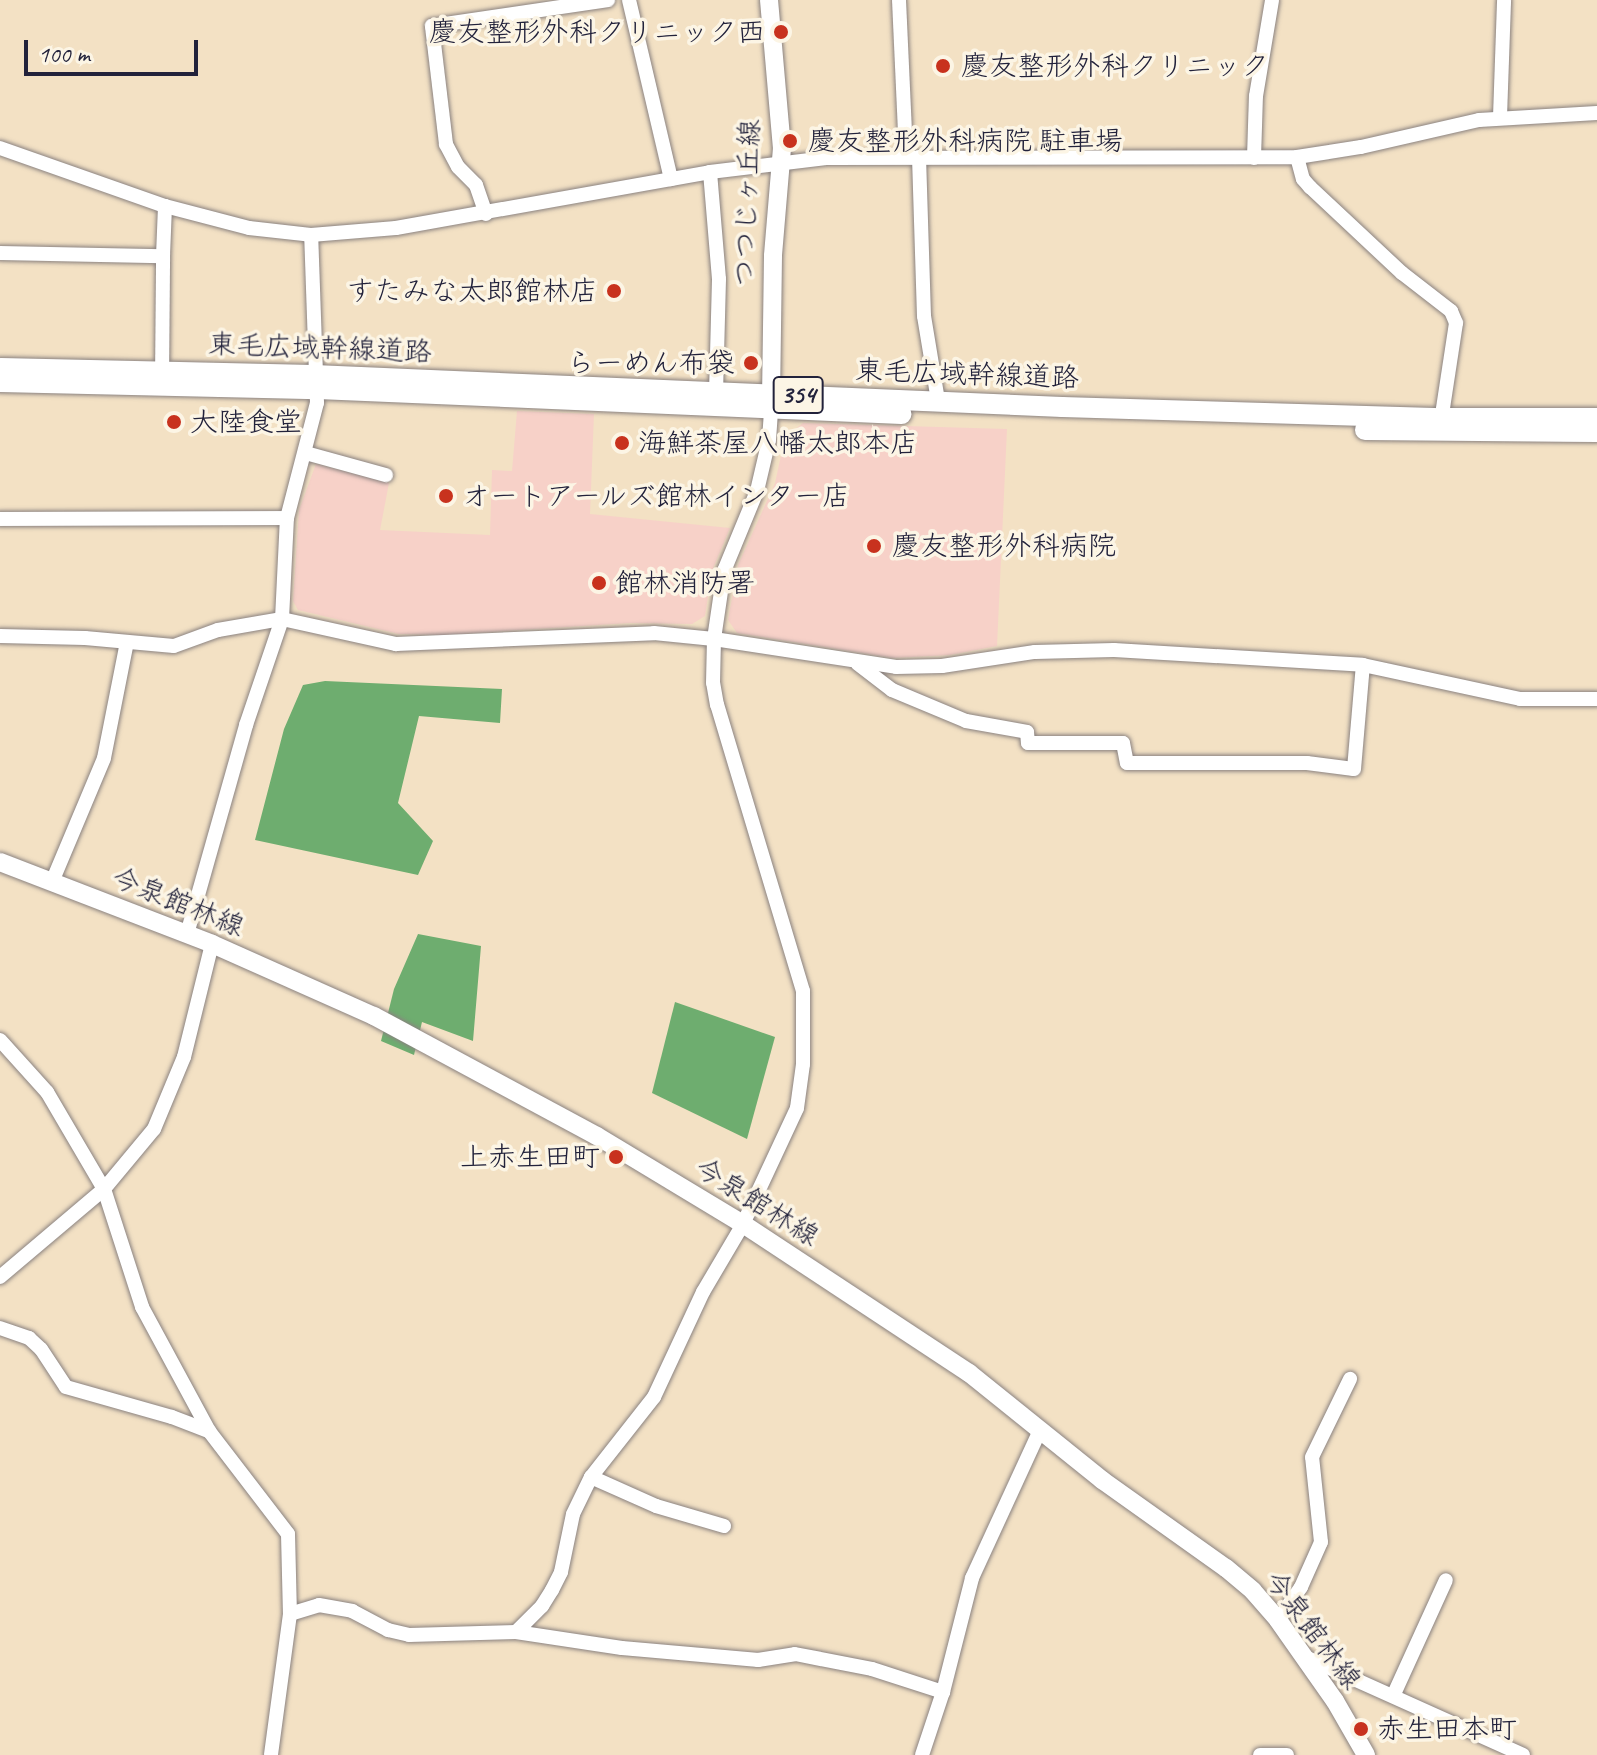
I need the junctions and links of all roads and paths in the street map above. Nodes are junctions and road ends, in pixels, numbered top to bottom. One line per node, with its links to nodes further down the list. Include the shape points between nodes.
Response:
1 (608, 0): 17 (street, via 432,26 446,144 476,185)
2 (629, 0): 15 (street)
3 (769, 0): 13 (main road, つつじヶ丘線)
4 (899, 0): 10 (street)
5 (1272, 0): 12 (street, via 1256,96)
6 (1504, 0): 8 (street)
7 (1597, 113): 8 (street)
8 (1500, 117): 11 (street)
9 (0, 148): 16 (street)
10 (912, 156): 12 (street); 13 (street); 26 (street, via 923,301)
11 (1297, 157): 12 (street); 29 (street, via 1310,187 1451,311 1456,323)
12 (1254, 158)
13 (782, 163): 14 (street); 27 (main road, つつじヶ丘線, via 773,256)
14 (710, 172): 15 (street); 25 (street, via 719,279)
15 (671, 179): 17 (street)
16 (165, 206): 18 (street, via 249,228); 20 (street)
17 (486, 214): 18 (street)
18 (311, 235): 24 (street)
19 (0, 253): 20 (street)
20 (163, 256): 22 (street)
21 (0, 368): 22 (highway, 東毛広域幹線道路 / 354)
22 (162, 377): 23 (highway, 東毛広域幹線道路 / 354); 24 (highway, 東毛広域幹線道路 / 354)
23 (0, 382)
24 (316, 382): 25 (highway, 東毛広域幹線道路 / 354); 27 (highway, 東毛広域幹線道路 / 354); 31 (street)
25 (716, 392): 27 (highway, 東毛広域幹線道路 / 354)
26 (938, 401): 27 (highway, 東毛広域幹線道路 / 354); 29 (highway, 東毛広域幹線道路 / 354)
27 (772, 402): 29 (highway, 東毛広域幹線道路 / 354); 37 (street, via 765,463 724,571)
28 (1597, 418): 29 (highway, 東毛広域幹線道路 / 354)
29 (1440, 425): 30 (highway, 東毛広域幹線道路 / 354)
30 (1597, 432)
31 (306, 453): 32 (street); 33 (street)
32 (386, 475)
33 (287, 518): 34 (street); 35 (street)
34 (0, 519)
35 (282, 619): 37 (street, via 396,644 654,633); 38 (street, via 218,630 174,646); 44 (street)
36 (0, 636): 38 (street)
37 (714, 639): 39 (street); 48 (street, via 717,705 795,953 805,1026 797,1108)
38 (127, 642): 43 (street, via 104,758)
39 (858, 664): 40 (street, via 920,668 1073,650); 40 (street, via 892,690 966,721 1027,732 1028,743 1123,743 1127,763 1307,763 1354,769)
40 (1363, 665): 41 (street, via 1520,699)
41 (1597, 699)
42 (0, 862): 43 (main road, 今泉館林線)
43 (52, 882): 44 (main road, 今泉館林線)
44 (187, 934): 45 (main road, 今泉館林線)
45 (212, 944): 47 (street, via 184,1057 154,1129); 48 (main road, 今泉館林線, via 374,1016 597,1136)
46 (0, 1040): 47 (street, via 47,1092)
47 (104, 1189): 49 (street); 53 (street, via 142,1307)
48 (743, 1224): 52 (main road, 今泉館林線, via 969,1373); 54 (street, via 703,1292 654,1397)
49 (0, 1277)
50 (0, 1328): 53 (street, via 29,1338 66,1387)
51 (1350, 1379): 58 (street, via 1312,1457 1321,1542 1301,1587)
52 (1040, 1430): 58 (main road, 今泉館林線, via 1226,1568); 61 (street, via 972,1578)
53 (209, 1431): 57 (street, via 288,1534)
54 (591, 1477): 55 (street, via 656,1506); 59 (street, via 573,1514 561,1572 542,1606)
55 (724, 1526)
56 (1446, 1580): 62 (street)
57 (290, 1614): 59 (street, via 319,1605 352,1611 409,1635); 64 (street)
58 (1278, 1620): 60 (main road, 今泉館林線)
59 (516, 1632): 61 (street, via 758,1660 795,1654 872,1669)
60 (1305, 1657): 62 (street); 63 (main road, 今泉館林線)
61 (943, 1692): 65 (street)
62 (1394, 1694): 68 (street)
63 (1362, 1753)
64 (271, 1755)
65 (922, 1755)
66 (1260, 1755): 67 (street)
67 (1287, 1755)
68 (1523, 1755)

